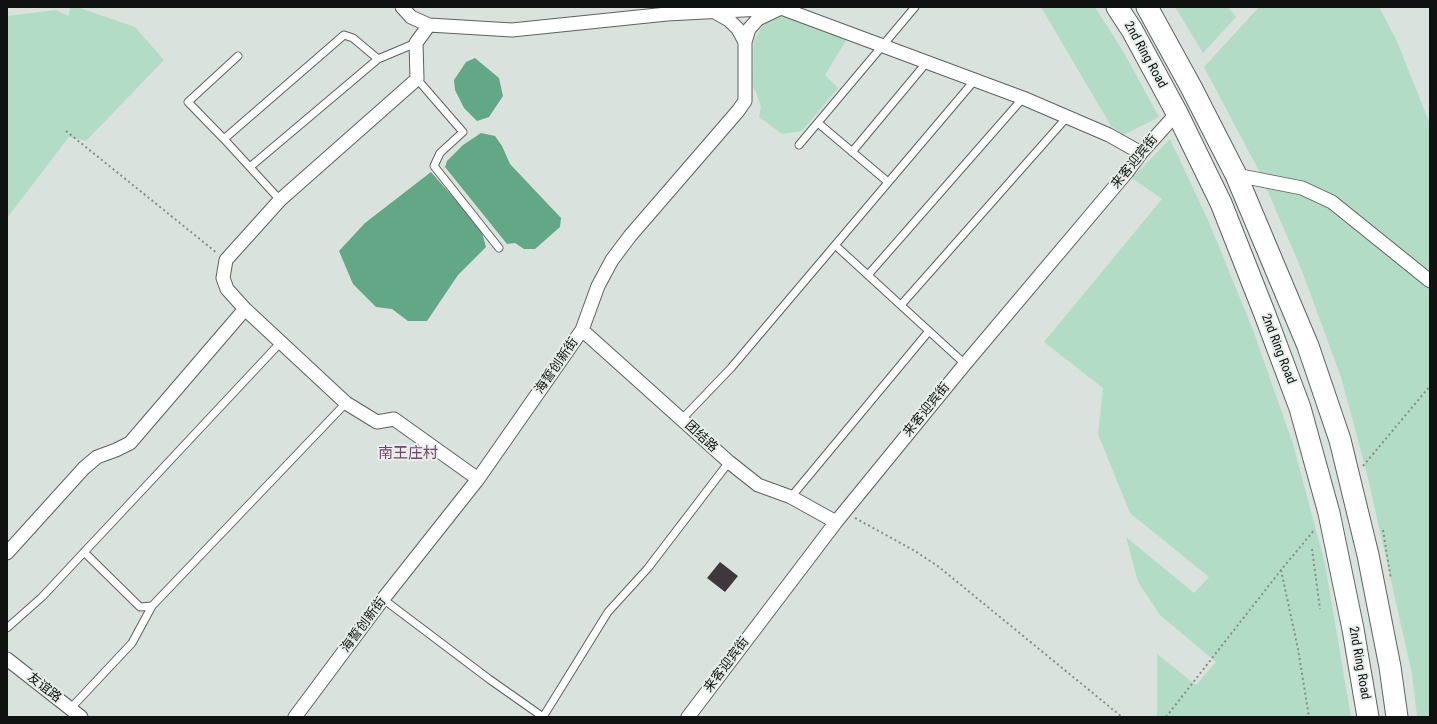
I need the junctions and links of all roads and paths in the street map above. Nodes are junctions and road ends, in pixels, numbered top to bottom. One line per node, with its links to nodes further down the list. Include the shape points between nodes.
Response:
1 (402, 7): 9 (street, via 411,17)
2 (781, 7): 6 (street); 10 (street, 海誓创新街, via 758,19 749,29); 12 (street)
3 (914, 7): 12 (lane)
4 (1117, 7): 19 (main road, 2nd Ring Road)
5 (1147, 7): 28 (main road, 2nd Ring Road)
6 (758, 8): 8 (street)
7 (663, 10): 8 (street); 9 (street, via 512,30)
8 (713, 11): 10 (street, via 729,20)
9 (429, 25): 11 (street)
10 (745, 42): 38 (street, 海誓创新街, via 745,101 612,260 598,286)
11 (416, 43): 14 (lane); 16 (street)
12 (882, 45): 15 (street); 21 (lane)
13 (238, 56): 23 (lane, via 188,102)
14 (378, 58): 23 (lane, via 353,38 344,35); 27 (lane)
15 (927, 62): 17 (street); 25 (lane)
16 (417, 80): 30 (street); 32 (lane, via 463,132 440,153 434,166)
17 (974, 80): 18 (street); 29 (lane)
18 (1023, 98): 20 (street); 34 (lane)
19 (1177, 113): 26 (street, 来客迎宾街); 49 (main road, 2nd Ring Road, via 1221,203 1264,312 1300,408)
20 (1068, 116): 26 (street); 36 (lane)
21 (818, 123): 24 (lane); 25 (lane)
22 (66, 131): 33 (path)
23 (224, 139): 27 (lane)
24 (799, 145)
25 (852, 152): 29 (lane)
26 (1141, 153): 41 (street, 来客迎宾街, via 1128,172)
27 (250, 167): 30 (lane)
28 (1236, 175): 35 (street, via 1302,188 1332,202); 47 (main road, 2nd Ring Road, via 1308,346 1340,440)
29 (888, 182): 31 (lane)
30 (280, 200): 33 (street)
31 (835, 245): 34 (lane); 44 (lane, via 731,368)
32 (499, 248)
33 (226, 260): 37 (street, via 223,278 227,290)
34 (868, 275): 36 (lane)
35 (1430, 281)
36 (901, 305): 39 (lane)
37 (245, 309): 40 (street); 54 (street, via 130,443 97,457 84,468)
38 (582, 330): 44 (street, 团结路); 46 (street, 海誓创新街)
39 (929, 331): 41 (lane); 48 (lane)
40 (281, 342): 43 (street); 53 (lane)
41 (965, 364): 50 (street, 来客迎宾街)
42 (1430, 386): 47 (path)
43 (346, 403): 46 (street, via 377,422 394,419); 58 (lane)
44 (682, 419): 45 (street, 团结路)
45 (729, 462): 48 (street, 团结路, via 758,485); 65 (lane, via 648,568 608,612)
46 (478, 478): 57 (street, 海誓创新街)
47 (1350, 481): 71 (main road, 2nd Ring Road, via 1368,555)
48 (791, 497): 50 (street, 团结路)
49 (1329, 513): 55 (path); 70 (main road, 2nd Ring Road)
50 (840, 517): 66 (street, 来客迎宾街); 67 (path, via 915,551 939,567)
51 (1383, 530): 56 (path)
52 (1312, 548): 59 (path)
53 (84, 552): 58 (lane, via 140,607); 60 (lane, via 42,597)
54 (7, 553)
55 (1281, 570): 68 (path); 69 (path, via 1298,649)
56 (1392, 583)
57 (383, 599): 64 (street, 海誓创新街); 65 (lane)
58 (152, 606): 62 (lane, via 132,643)
59 (1320, 609)
60 (7, 628)
61 (7, 659): 62 (street, 友谊路)
62 (71, 708): 63 (street, 友谊路)
63 (81, 717)
64 (295, 717)
65 (543, 717)
66 (688, 717)
67 (1122, 717)
68 (1166, 717)
69 (1308, 717)
70 (1368, 717)
71 (1397, 717)

